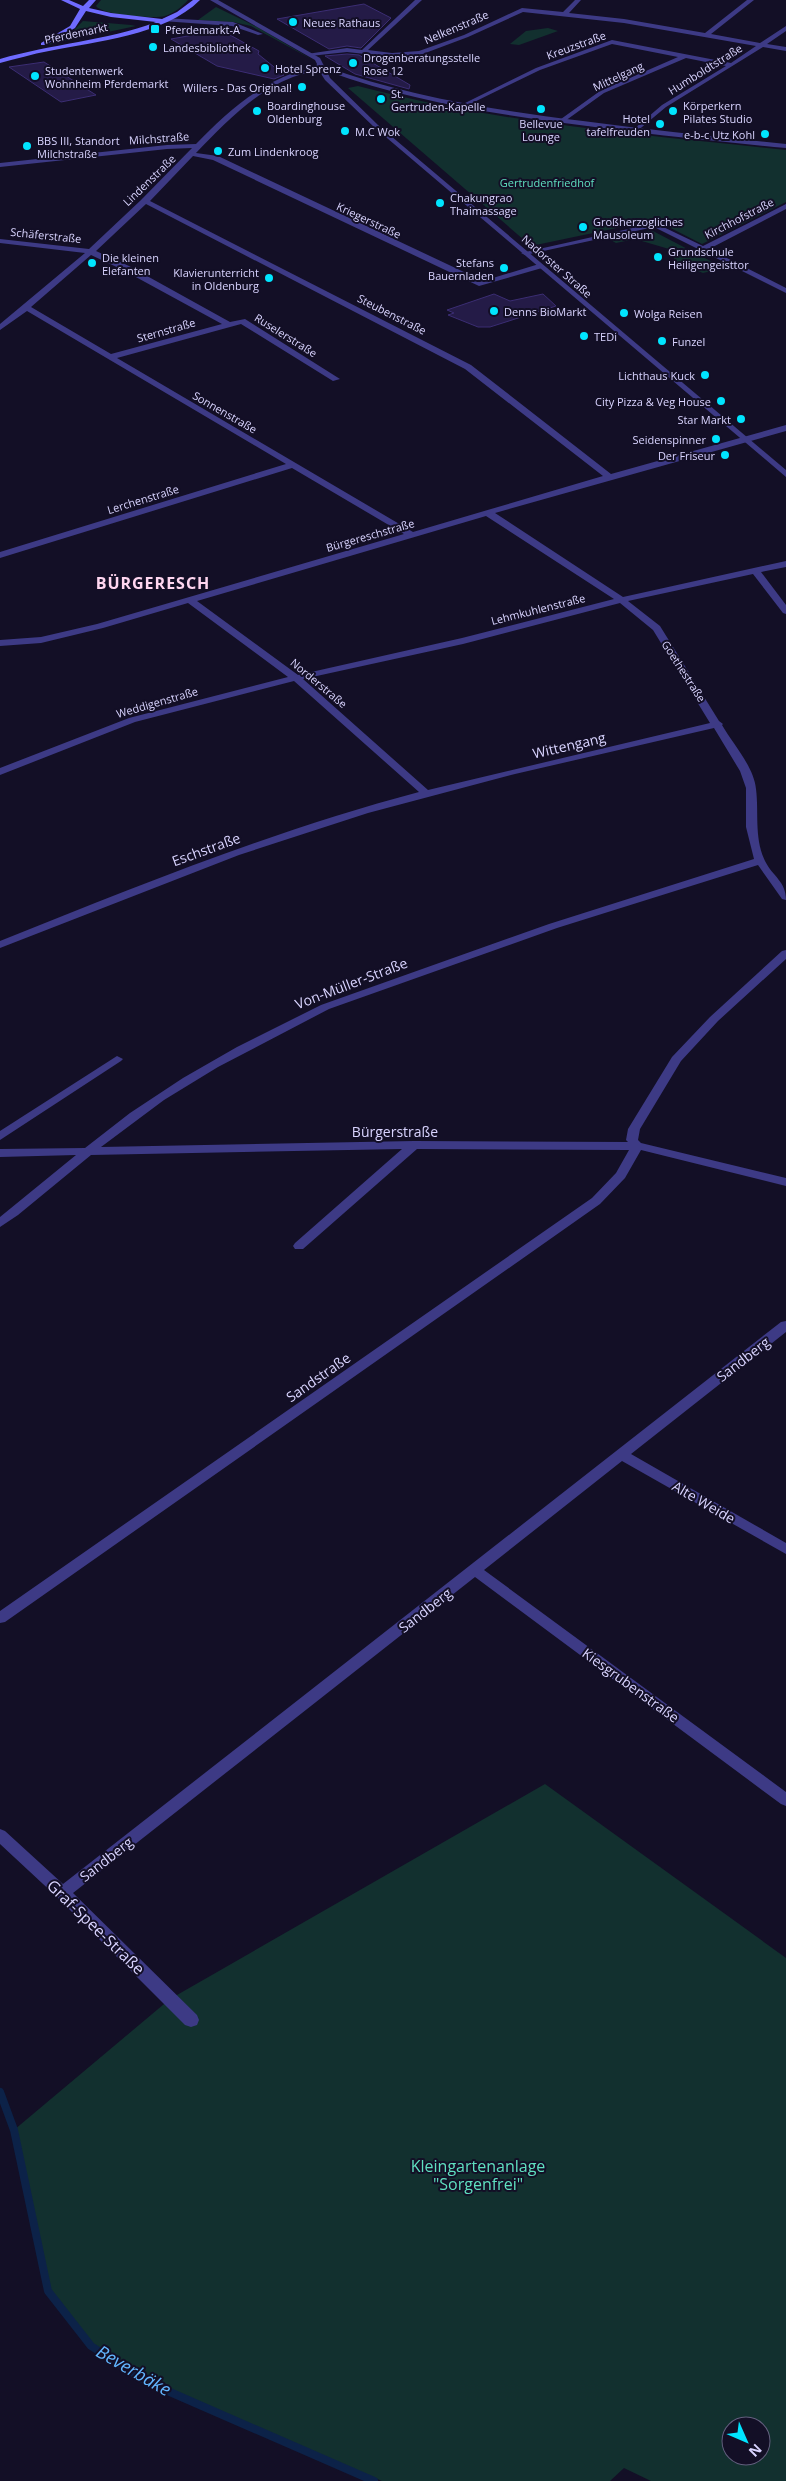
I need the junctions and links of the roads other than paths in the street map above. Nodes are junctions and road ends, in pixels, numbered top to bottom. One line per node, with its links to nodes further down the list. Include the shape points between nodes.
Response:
1 (64, 0): 8 (main road)
2 (93, 0): 8 (main road, Pferdemarkt)
3 (197, 0): 10 (main road, Pferdemarkt, via 184,11)
4 (213, 0): 17 (street, Nadorster Straße)
5 (419, 0): 15 (street)
6 (578, 0): 9 (street)
7 (751, 0): 12 (street)
8 (84, 9): 10 (main road, Pferdemarkt, via 114,16); 16 (main road, Pferdemarkt, via 67,32)
9 (565, 14): 12 (street, Nelkenstraße); 15 (street, Nelkenstraße, via 519,10 466,36 420,53 392,55)
10 (164, 20): 16 (main road, Pferdemarkt, via 145,28); 21 (street, via 241,26)
11 (786, 28): 13 (street, Humboldtstraße)
12 (706, 35): 13 (street, Nelkenstraße)
13 (762, 45): 14 (street, Nelkenstraße); 20 (street, Humboldtstraße)
14 (786, 49)
15 (364, 51): 17 (street, Nelkenstraße)
16 (30, 52): 19 (main road)
17 (310, 54): 21 (street, Nadorster Straße)
18 (685, 56): 20 (street, Kreuzstraße); 22 (street, Kreuzstraße, via 618,42 605,43 538,69); 23 (street, Mittelgang, via 609,88)
19 (0, 61)
20 (732, 65): 24 (street, Humboldtstraße, via 664,106)
21 (323, 68): 22 (street, via 388,89); 25 (street, Lindenstraße, via 305,70 268,85); 34 (street, Nadorster Straße, via 327,79 376,126)
22 (465, 104): 23 (street)
23 (563, 120): 24 (street)
24 (636, 130): 26 (street)
25 (200, 146): 27 (street, Lindenstraße); 28 (street, Milchstraße)
26 (786, 146)
27 (192, 154): 29 (street, Lindenstraße); 35 (street, Kriegerstraße, via 216,158 482,284)
28 (0, 165)
29 (145, 201): 33 (street, Lindenstraße); 46 (street, Steubenstraße, via 468,367)
30 (786, 206): 32 (street, Kirchhofstraße)
31 (0, 241): 33 (street, Schäferstraße)
32 (703, 249): 34 (street, via 655,225); 36 (street)
33 (90, 251): 37 (street, Lindenstraße); 38 (street, Ruselerstraße)
34 (525, 253): 35 (street, Nadorster Straße)
35 (539, 266): 43 (street, Nadorster Straße)
36 (786, 291)
37 (27, 308): 39 (street, Lindenstraße); 40 (street, Sonnenstraße)
38 (228, 324): 40 (street, Sternstraße); 41 (street, Ruselerstraße, via 242,320)
39 (0, 328)
40 (110, 357): 44 (street, Sonnenstraße)
41 (336, 379)
42 (786, 428): 43 (street, Bürgereschstraße)
43 (744, 438): 45 (street, Nadorster Straße); 46 (street, Bürgereschstraße)
44 (293, 465): 48 (street, Sonnenstraße); 49 (street, Lerchenstraße)
45 (786, 474)
46 (610, 477): 47 (street, Bürgereschstraße)
47 (488, 513): 48 (street, Bürgereschstraße); 53 (street, Goethestraße)
48 (412, 535): 52 (street, Bürgereschstraße)
49 (0, 555)
50 (786, 564): 51 (street, Lehmkuhlenstraße)
51 (756, 571): 53 (street, Lehmkuhlenstraße); 54 (street)
52 (190, 600): 55 (street, Bürgereschstraße, via 59,636); 56 (street, Norderstraße)
53 (622, 600): 56 (street, Lehmkuhlenstraße, via 463,641); 57 (street, Goethestraße, via 657,628)
54 (786, 611)
55 (0, 643)
56 (296, 678): 58 (street, Weddigenstraße, via 132,720); 59 (street, Norderstraße)
57 (718, 724): 59 (street, Wittengang); 60 (street, Goethestraße, via 745,770 751,788 751,827)
58 (0, 772)
59 (426, 793): 62 (street, Eschstraße, via 246,850)
60 (760, 861): 61 (street, Goethestraße); 69 (street, Von-Müller-Straße, via 553,926 325,1007 214,1064)
61 (786, 897)
62 (0, 944)
63 (786, 952): 67 (street, via 676,1059 634,1128 632,1140)
64 (117, 1059): 65 (street)
65 (0, 1136)
66 (414, 1145): 67 (street, Bürgerstraße); 69 (street, Bürgerstraße); 72 (street)
67 (637, 1146): 70 (street, Bürgerstraße); 77 (street, Sandstraße, via 621,1175 596,1201)
68 (0, 1152): 69 (street, Bürgerstraße)
69 (88, 1152): 71 (street, Von-Müller-Straße)
70 (786, 1182)
71 (0, 1223)
72 (299, 1246)
73 (783, 1331): 74 (street, Sandberg)
74 (623, 1455): 75 (street, Alte Weide); 76 (street, Sandberg)
75 (786, 1550)
76 (476, 1570): 78 (street, Kiesgrubenstraße); 80 (street, Sandberg)
77 (0, 1618)
78 (786, 1800)
79 (0, 1835): 80 (street, Graf-Spee-Straße)
80 (63, 1893): 81 (street, Graf-Spee-Straße)
81 (191, 2020)

